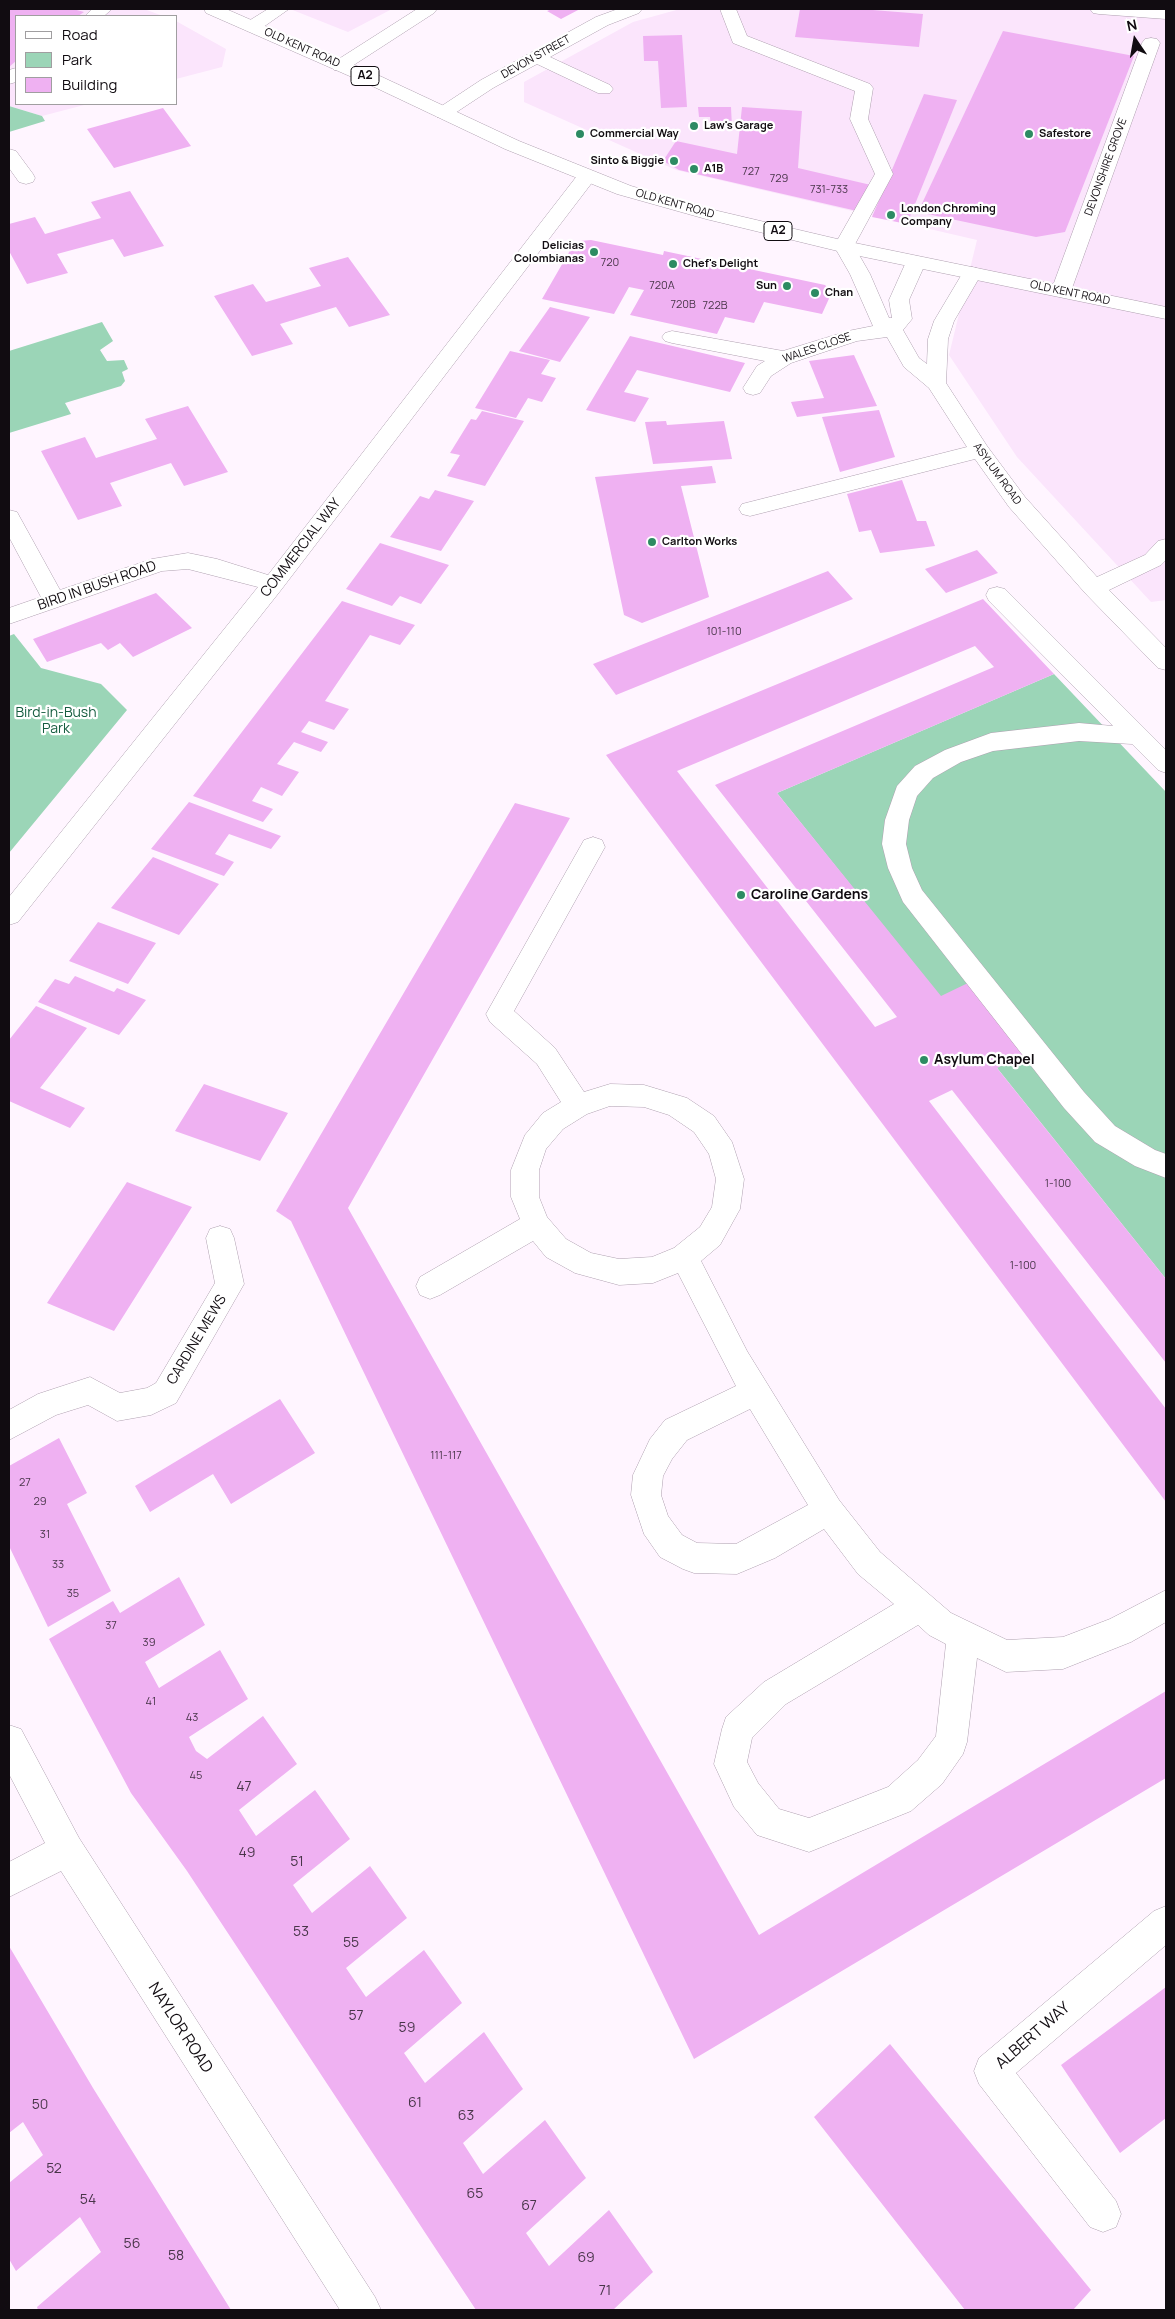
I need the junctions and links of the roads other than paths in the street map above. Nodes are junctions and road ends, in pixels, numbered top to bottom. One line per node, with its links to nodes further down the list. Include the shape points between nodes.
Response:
1 (212, 9): 8 (main road, OLD KENT ROAD / A2)
2 (280, 9): 8 (main road)
3 (428, 9): 11 (main road)
4 (633, 9): 10 (main road, DEVON STREET, via 602,21)
5 (728, 9): 17 (main road, via 739,40 864,88 859,119 884,174)
6 (1099, 9): 7 (main road)
7 (1166, 14)
8 (253, 26): 11 (main road, OLD KENT ROAD / A2)
9 (1152, 43): 20 (main road, DEVONSHIRE GROVE)
10 (536, 57): 12 (main road); 13 (main road, DEVON STREET, via 487,84)
11 (340, 66): 13 (main road, OLD KENT ROAD / A2)
12 (604, 89)
13 (443, 114): 15 (main road, OLD KENT ROAD / A2)
14 (9, 155): 16 (main road)
15 (587, 176): 17 (main road, OLD KENT ROAD / A2, via 665,202); 31 (main road, COMMERCIAL WAY)
16 (26, 178)
17 (844, 246): 18 (main road, OLD KENT ROAD / A2); 22 (main road, ASYLUM ROAD, via 880,322)
18 (916, 262): 19 (main road, OLD KENT ROAD / A2); 22 (main road, via 898,300 902,319)
19 (972, 273): 20 (main road, OLD KENT ROAD / A2); 25 (main road, via 944,321 938,340)
20 (1061, 291): 21 (main road, OLD KENT ROAD / A2)
21 (1166, 313)
22 (893, 330): 24 (main road, WALES CLOSE, via 855,335); 25 (main road, ASYLUM ROAD, via 911,362)
23 (672, 337): 24 (main road)
24 (784, 358): 26 (main road, WALES CLOSE, via 764,371)
25 (936, 383): 27 (main road, ASYLUM ROAD)
26 (753, 388)
27 (980, 451): 28 (main road); 32 (main road, ASYLUM ROAD, via 1017,502)
28 (750, 509)
29 (9, 517): 34 (main road)
30 (1166, 546): 32 (main road, via 1153,560)
31 (273, 584): 34 (main road, BIRD IN BUSH ROAD, via 188,561 140,570); 40 (main road, COMMERCIAL WAY)
32 (1094, 588): 36 (main road, ASYLUM ROAD)
33 (997, 595): 37 (main road)
34 (55, 601): 35 (main road, BIRD IN BUSH ROAD)
35 (9, 616)
36 (1166, 662)
37 (1140, 736): 38 (main road); 42 (main road, via 1079,732 1039,736 991,742 954,756 924,772 906,792 896,820 894,844 912,895 1074,1100 1105,1134 1145,1158)
38 (1166, 764)
39 (593, 847): 41 (main road, via 499,1014 546,1056)
40 (9, 916)
41 (578, 1105): 43 (main road, via 553,1121 534,1143 525,1170 525,1197); 45 (main road, via 610,1095 644,1096 677,1106 704,1124 722,1150 730,1179 726,1209 710,1236)
42 (1166, 1166)
43 (536, 1224): 45 (main road, via 556,1248 585,1264 619,1272 653,1270); 46 (main road)
44 (220, 1238): 48 (main road, CARDINE MEWS, via 230,1284 166,1393 151,1401 117,1407 90,1391 48,1404)
45 (684, 1257): 47 (main road)
46 (430, 1286)
47 (756, 1391): 49 (main road); 49 (main road, via 676,1430 661,1449 648,1475 646,1495 655,1524 671,1546 694,1558 737,1559)
48 (9, 1426)
49 (828, 1510): 51 (main road, via 869,1564)
50 (1166, 1605): 52 (main road, via 1120,1631 1062,1653 1006,1656)
51 (920, 1606): 52 (main road, via 940,1624); 52 (main road, via 775,1693 738,1730 730,1764 746,1795 769,1823 809,1835 899,1799 930,1772 951,1742)
52 (963, 1635)
53 (9, 1741): 54 (main road, NAYLOR ROAD)
54 (67, 1850): 55 (main road); 58 (main road, NAYLOR ROAD)
55 (9, 1880)
56 (1166, 1923): 57 (main road, ALBERT WAY, via 992,2071)
57 (1103, 2214)
58 (362, 2310)

